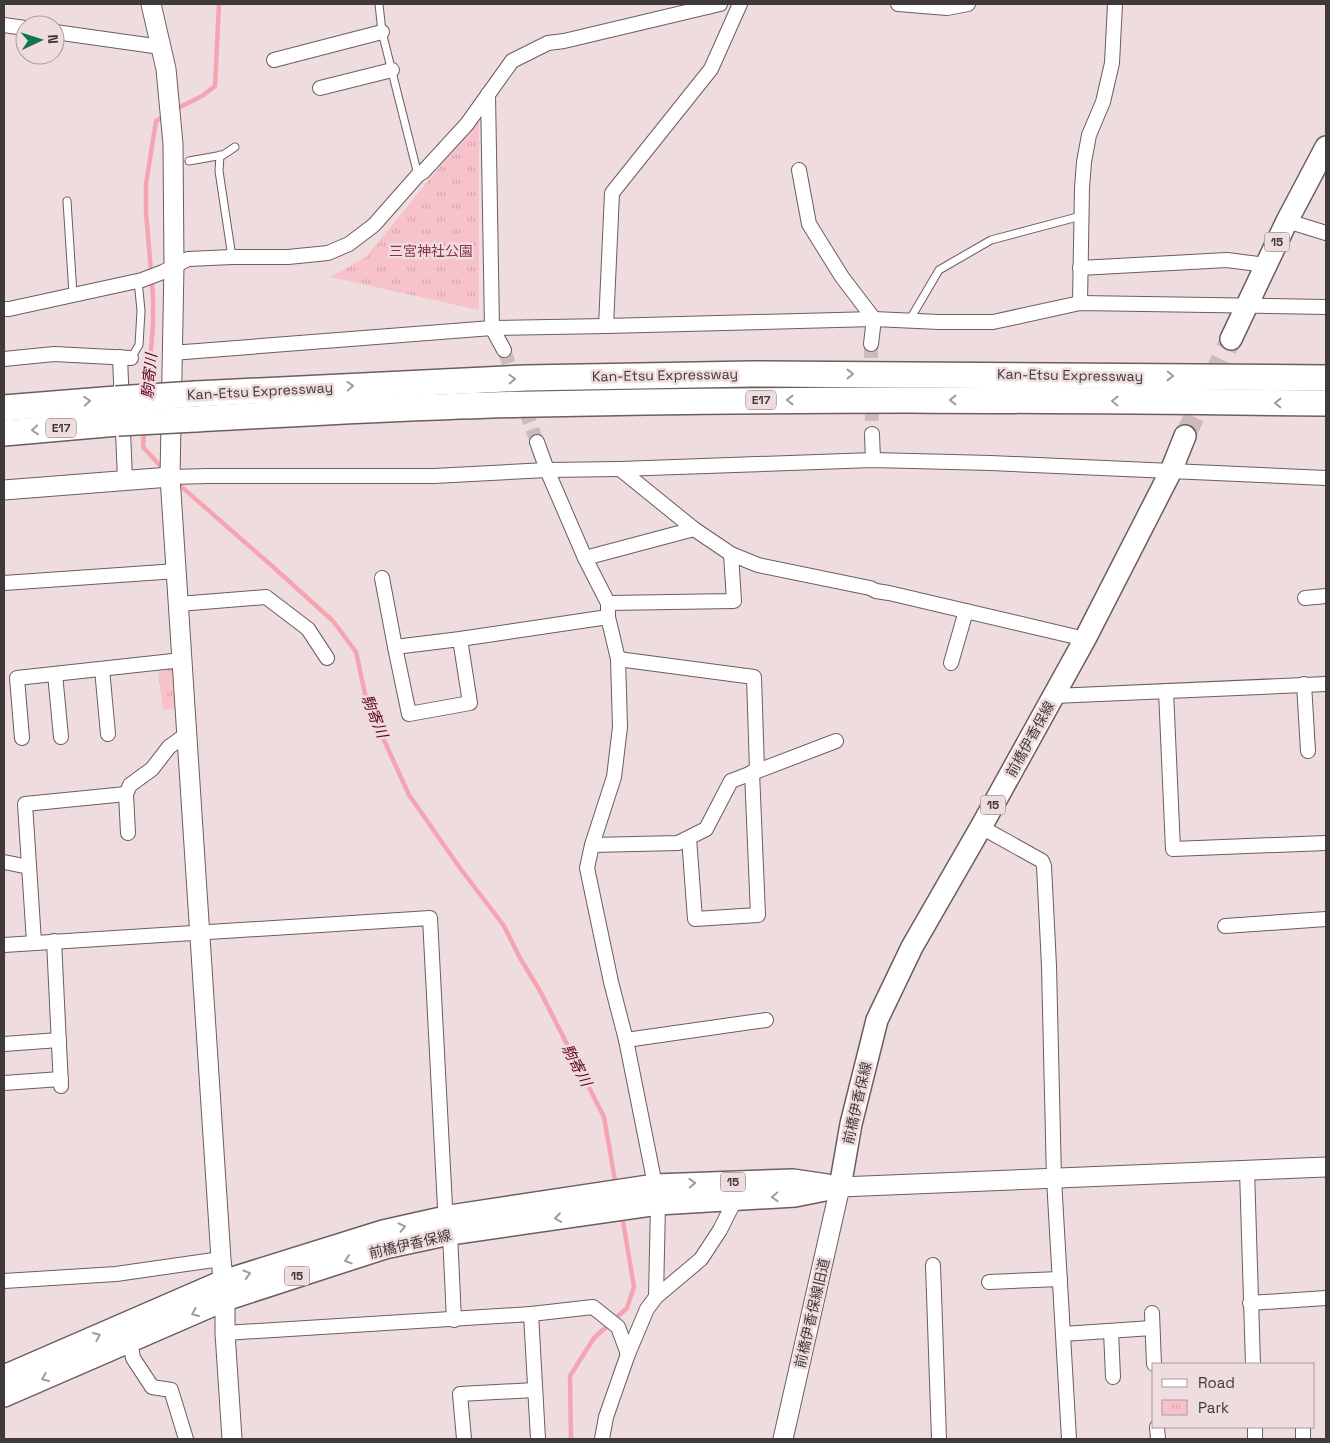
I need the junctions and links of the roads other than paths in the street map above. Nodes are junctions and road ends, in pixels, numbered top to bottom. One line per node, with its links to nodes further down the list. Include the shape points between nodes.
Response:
1 (151, 4): 10 (street)
2 (379, 4): 8 (lane)
3 (720, 4): 14 (street, via 548,43 512,60)
4 (740, 4): 37 (street, via 711,69 612,193)
5 (898, 4): 6 (street, via 947,8)
6 (968, 4)
7 (1115, 4): 22 (street, via 1112,63 1089,135)
8 (382, 32): 11 (street); 12 (lane)
9 (65, 33): 10 (street)
10 (161, 47): 28 (street, via 173,144)
11 (274, 60)
12 (392, 70): 13 (street); 20 (lane)
13 (320, 88)
14 (488, 94): 20 (street, via 467,124); 38 (street)
15 (235, 147): 17 (lane)
16 (1326, 147): 23 (main road, 15)
17 (220, 155): 18 (lane); 25 (lane, via 219,171)
18 (189, 161)
19 (800, 170): 35 (street, via 809,224 842,277)
20 (418, 175): 25 (street, via 374,225 349,244 328,253)
21 (66, 201): 30 (lane)
22 (1081, 216): 27 (street); 36 (lane, via 991,240 939,270)
23 (1287, 221): 24 (street); 26 (main road, 15)
24 (1326, 233)
25 (232, 257): 28 (street, via 188,259)
26 (1266, 264): 27 (street, via 1227,260); 32 (main road, 15)
27 (1080, 268): 31 (street)
28 (168, 269): 29 (street); 42 (street)
29 (140, 280): 30 (street); 43 (lane, via 139,345)
30 (73, 294): 34 (street)
31 (1080, 303): 32 (street); 36 (street, via 993,322)
32 (1246, 306): 33 (street); 39 (main road, 15)
33 (1326, 308)
34 (4, 309)
35 (874, 319): 36 (street); 37 (street); 40 (street)
36 (909, 321)
37 (606, 326): 38 (street)
38 (492, 328): 41 (street); 42 (street)
39 (1231, 339)
40 (871, 344)
41 (504, 350)
42 (172, 353): 57 (street)
43 (125, 358): 44 (street, via 54,354); 59 (street)
44 (4, 359)
45 (1326, 378): 48 (highway, Kan-Etsu Expressway / E17, one-way to 45, bridge, via 196,394 526,378 752,374)
46 (1326, 403): 48 (highway, Kan-Etsu Expressway / E17, one-way to 48, bridge, via 734,401 476,406 195,419)
47 (4, 408): 48 (highway, Kan-Etsu Expressway / E17, one-way to 48)
48 (117, 411): 49 (highway, Kan-Etsu Expressway / E17, one-way to 49)
49 (4, 433)
50 (872, 434): 53 (street)
51 (1185, 436): 56 (main road, 前橋伊香保線 / 15)
52 (537, 442): 55 (street)
53 (874, 460): 54 (street); 56 (street)
54 (620, 469): 55 (street); 61 (street)
55 (547, 470): 57 (street, via 434,476); 63 (street)
56 (1170, 471): 58 (street); 73 (main road, 前橋伊香保線 / 15)
57 (170, 477): 59 (street); 64 (street)
58 (1326, 478)
59 (125, 480): 60 (street)
60 (4, 490)
61 (694, 529): 62 (street); 63 (street)
62 (731, 554): 69 (street, via 734,601); 71 (street, via 758,565)
63 (584, 558): 69 (street)
64 (176, 571): 66 (street); 70 (street)
65 (382, 578): 75 (street)
66 (4, 583)
67 (1326, 596): 68 (street)
68 (1305, 598)
69 (608, 603): 72 (street)
70 (179, 604): 76 (street, via 266,597 308,629); 77 (street)
71 (966, 611): 73 (street); 79 (street)
72 (608, 617): 74 (street); 78 (street)
73 (1085, 639): 85 (main road, 前橋伊香保線 / 15)
74 (460, 640): 75 (street); 75 (street, via 470,703 409,714)
75 (395, 647)
76 (327, 658)
77 (182, 660): 80 (street); 87 (street)
78 (618, 660): 92 (street, via 754,677); 98 (street, via 620,727 614,777)
79 (951, 664)
80 (102, 668): 81 (street); 86 (street)
81 (55, 674): 88 (street); 89 (street, via 17,678)
82 (1304, 684): 83 (street); 84 (street); 91 (street)
83 (1326, 684)
84 (1166, 691): 85 (street); 97 (street, via 1173,849)
85 (1054, 696): 94 (main road, 前橋伊香保線 / 15)
86 (108, 734)
87 (187, 734): 93 (street, via 169,747 152,769 130,785); 103 (street)
88 (61, 736)
89 (22, 738)
90 (836, 741): 92 (street)
91 (1308, 751)
92 (755, 771): 96 (street, via 731,781 706,829); 96 (street, via 758,915 695,919)
93 (126, 794): 95 (street); 100 (street, via 25,804)
94 (981, 827): 114 (street, via 1042,861 1044,866); 115 (main road, 前橋伊香保線 / 15, via 912,947 876,1020 851,1124)
95 (128, 833)
96 (689, 838): 98 (street, via 678,843)
97 (1326, 843)
98 (592, 845): 109 (street, via 587,868)
99 (4, 862): 100 (street)
100 (29, 867): 105 (street)
101 (1326, 919): 102 (street)
102 (1225, 926)
103 (200, 933): 104 (street); 119 (street, via 430,918); 121 (street)
104 (54, 941): 105 (street); 108 (street)
105 (34, 942): 106 (street)
106 (4, 945)
107 (766, 1020): 109 (street)
108 (59, 1040): 110 (street); 111 (street, via 61,1082)
109 (626, 1040): 116 (street)
110 (4, 1044)
111 (4, 1083)
112 (1326, 1167): 113 (street)
113 (1246, 1170): 114 (street); 129 (street)
114 (1054, 1179): 115 (street); 123 (street)
115 (840, 1187): 116 (main road, 前橋伊香保線 / 15, one-way to 115, via 793,1180); 117 (main road, 前橋伊香保線 / 15, one-way to 117, via 795,1196); 150 (street, 前橋伊香保線旧道)
116 (656, 1194): 117 (main road, 前橋伊香保線 / 15); 118 (main road, 前橋伊香保線 / 15); 127 (street)
117 (735, 1200): 127 (street, via 700,1259)
118 (605, 1201): 120 (main road, 前橋伊香保線 / 15, one-way to 120); 126 (main road, 前橋伊香保線 / 15, one-way to 118, via 383,1231 450,1216)
119 (445, 1206)
120 (450, 1234): 126 (main road, 前橋伊香保線 / 15, one-way to 126); 132 (street)
121 (221, 1260): 124 (street, via 116,1274); 126 (street)
122 (933, 1265): 151 (street)
123 (1060, 1279): 125 (street); 136 (street)
124 (4, 1281)
125 (989, 1282)
126 (224, 1290): 135 (street); 137 (main road, 前橋伊香保線 / 15, one-way to 137); 141 (main road, 前橋伊香保線 / 15, one-way to 126)
127 (656, 1297): 138 (street, via 647,1309)
128 (1326, 1298): 129 (street)
129 (1250, 1303): 140 (street)
130 (1152, 1313): 133 (street)
131 (531, 1314): 132 (street); 138 (street, via 593,1307 618,1327); 143 (street)
132 (454, 1320): 135 (street)
133 (1152, 1328): 134 (street); 139 (street)
134 (1111, 1331): 136 (street); 142 (street)
135 (225, 1332): 146 (street)
136 (1063, 1334): 152 (street)
137 (130, 1341): 144 (main road, 前橋伊香保線 / 15, one-way to 144); 145 (street, via 133,1358 152,1387 171,1390)
138 (628, 1354): 149 (street, via 606,1417)
139 (1154, 1363)
140 (1253, 1363)
141 (4, 1376)
142 (1113, 1378)
143 (536, 1390): 147 (street, via 460,1394); 148 (street)
144 (4, 1396)
145 (186, 1439)
146 (232, 1439)
147 (464, 1439)
148 (538, 1439)
149 (602, 1439)
150 (783, 1439)
151 (939, 1439)
152 (1069, 1439)

